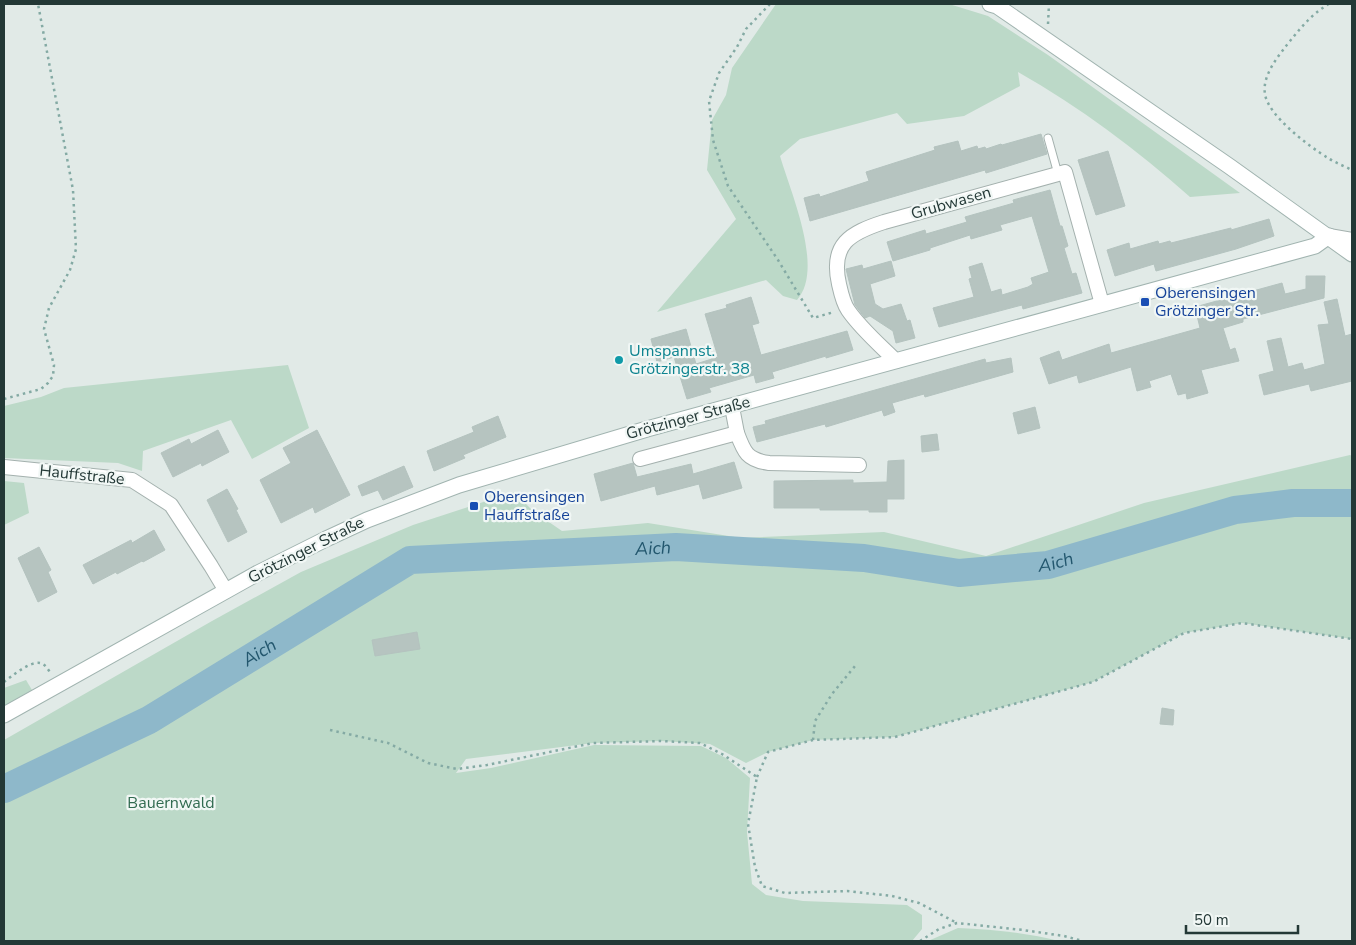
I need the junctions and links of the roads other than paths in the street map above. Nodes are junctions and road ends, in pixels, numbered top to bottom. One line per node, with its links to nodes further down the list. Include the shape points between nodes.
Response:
1 (990, 4): 4 (main road)
2 (1048, 138): 3 (lane)
3 (1058, 174): 7 (street, via 1065,172); 8 (street, Grubwasen, via 861,230 850,237 836,258 840,293 846,308)
4 (1330, 236): 5 (street); 6 (main road); 7 (main road, Grötzinger Straße, via 1315,246)
5 (1352, 240)
6 (1352, 254)
7 (1102, 304): 8 (main road, Grötzinger Straße)
8 (896, 361): 9 (main road, Grötzinger Straße)
9 (732, 407): 10 (street); 14 (main road, Grötzinger Straße, via 451,488 359,524)
10 (737, 432): 11 (street); 12 (street, via 745,451 756,462)
11 (640, 459)
12 (859, 465)
13 (4, 467): 14 (street, Hauffstraße, via 132,480 171,505)
14 (226, 591): 15 (main road, Grötzinger Straße)
15 (4, 715)

